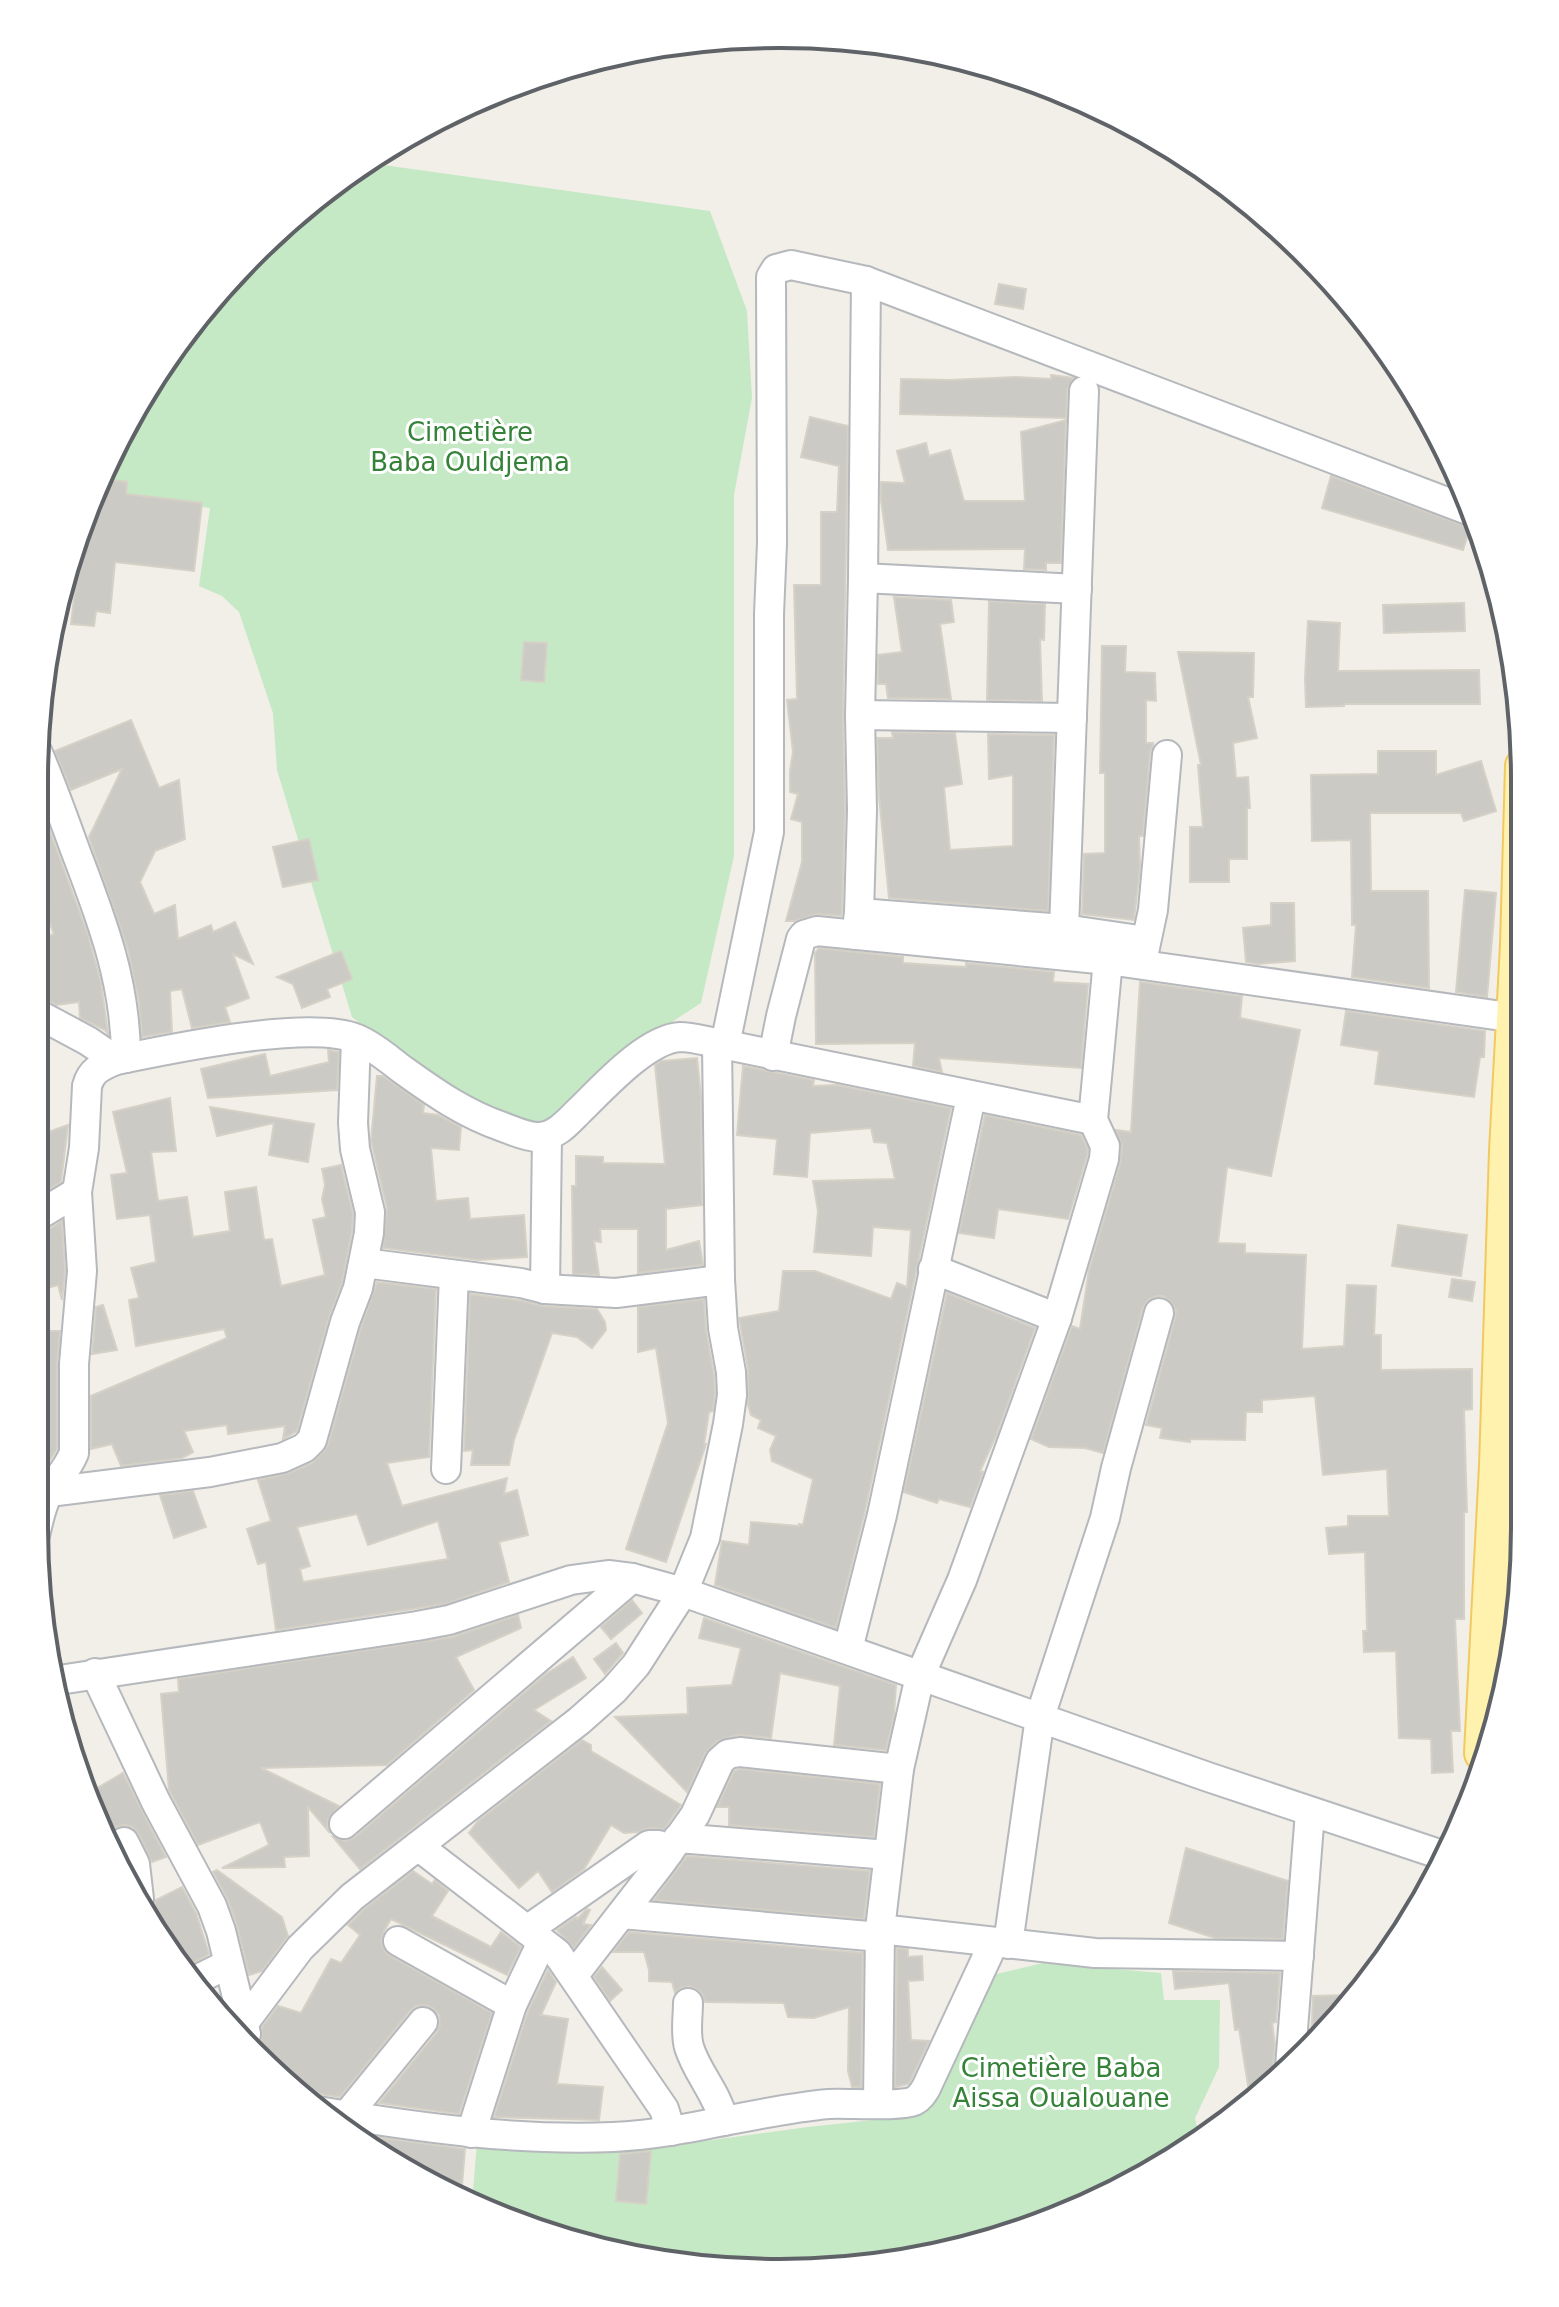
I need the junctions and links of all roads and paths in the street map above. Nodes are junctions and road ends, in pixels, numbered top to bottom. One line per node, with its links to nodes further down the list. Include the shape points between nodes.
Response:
1 (866, 281): 3 (street); 4 (street); 17 (street, via 791,265 776,269 771,277 769,832)
2 (1084, 391): 5 (street)
3 (1457, 506)
4 (863, 578): 5 (street); 6 (street)
5 (1077, 589): 7 (street)
6 (860, 715): 7 (street); 10 (street)
7 (1072, 718): 11 (street)
8 (1167, 755): 12 (street)
9 (48, 780): 19 (street, via 108,938 126,1026)
10 (857, 924): 11 (street); 13 (street); 18 (street, via 801,939)
11 (1064, 929): 12 (street)
12 (1144, 954): 13 (street); 14 (street)
13 (1108, 960): 22 (street)
14 (1511, 1017)
15 (48, 1020): 19 (street)
16 (356, 1039): 19 (street, via 315,1032 247,1037); 23 (street, via 477,1118 525,1135); 26 (street, via 355,1149 370,1212)
17 (721, 1044): 18 (street); 23 (street, via 679,1037 660,1043); 29 (street)
18 (773, 1056): 20 (street)
19 (121, 1059): 24 (street, via 89,1077)
20 (971, 1097): 22 (street); 27 (street)
21 (1511, 1101): 42 (main road)
22 (1093, 1120): 32 (street, via 1105,1146 1104,1159)
23 (547, 1136): 30 (street)
24 (77, 1192): 25 (street); 34 (street, via 82,1271 74,1453)
25 (48, 1210)
26 (364, 1263): 28 (street); 34 (street, via 315,1434 304,1448 282,1458 210,1472)
27 (933, 1269): 32 (street); 37 (street)
28 (454, 1275): 30 (street); 33 (street)
29 (720, 1280): 30 (street, via 616,1293); 36 (street, via 732,1395 705,1538)
30 (545, 1289)
31 (1159, 1313): 41 (street, via 1105,1518)
32 (1057, 1318): 39 (street, via 962,1580)
33 (446, 1469)
34 (49, 1492)
35 (632, 1578): 36 (street); 38 (street, via 571,1580 438,1622); 46 (street)
36 (683, 1592): 37 (street); 49 (street, via 614,1690)
37 (848, 1649): 39 (street)
38 (95, 1673): 40 (street); 45 (street)
39 (920, 1676): 41 (street); 43 (street)
40 (64, 1679)
41 (1040, 1717): 44 (street); 58 (street)
42 (1485, 1721)
43 (899, 1769): 48 (street, via 728,1754); 52 (street)
44 (1310, 1812): 51 (street); 59 (street)
45 (165, 1819): 47 (street); 60 (street, via 212,1906)
46 (344, 1824)
47 (120, 1844)
48 (674, 1845): 52 (street); 54 (street); 56 (street, via 649,1845)
49 (418, 1846): 56 (street); 67 (street, via 319,1926)
50 (122, 1848): 53 (street, via 135,1864)
51 (1435, 1853)
52 (888, 1855): 55 (street)
53 (136, 1875)
54 (622, 1914): 55 (street); 61 (street)
55 (880, 1933): 58 (street); 69 (street)
56 (535, 1936): 61 (street); 64 (street)
57 (398, 1941): 64 (street)
58 (1001, 1943): 59 (street, via 1095,1953); 69 (street, via 920,2097)
59 (1299, 1956): 68 (street)
60 (228, 1964): 62 (street); 66 (street)
61 (574, 1975): 73 (street, via 664,2109)
62 (202, 1977)
63 (688, 2003): 72 (street, via 689,2046)
64 (512, 2005): 74 (street)
65 (423, 2022): 71 (street)
66 (242, 2023)
67 (245, 2026)
68 (1291, 2050)
69 (878, 2103): 72 (street, via 830,2104)
70 (343, 2114): 71 (street)
71 (347, 2115): 74 (street)
72 (724, 2121): 73 (street)
73 (671, 2131): 74 (street, via 615,2137)
74 (471, 2133)

